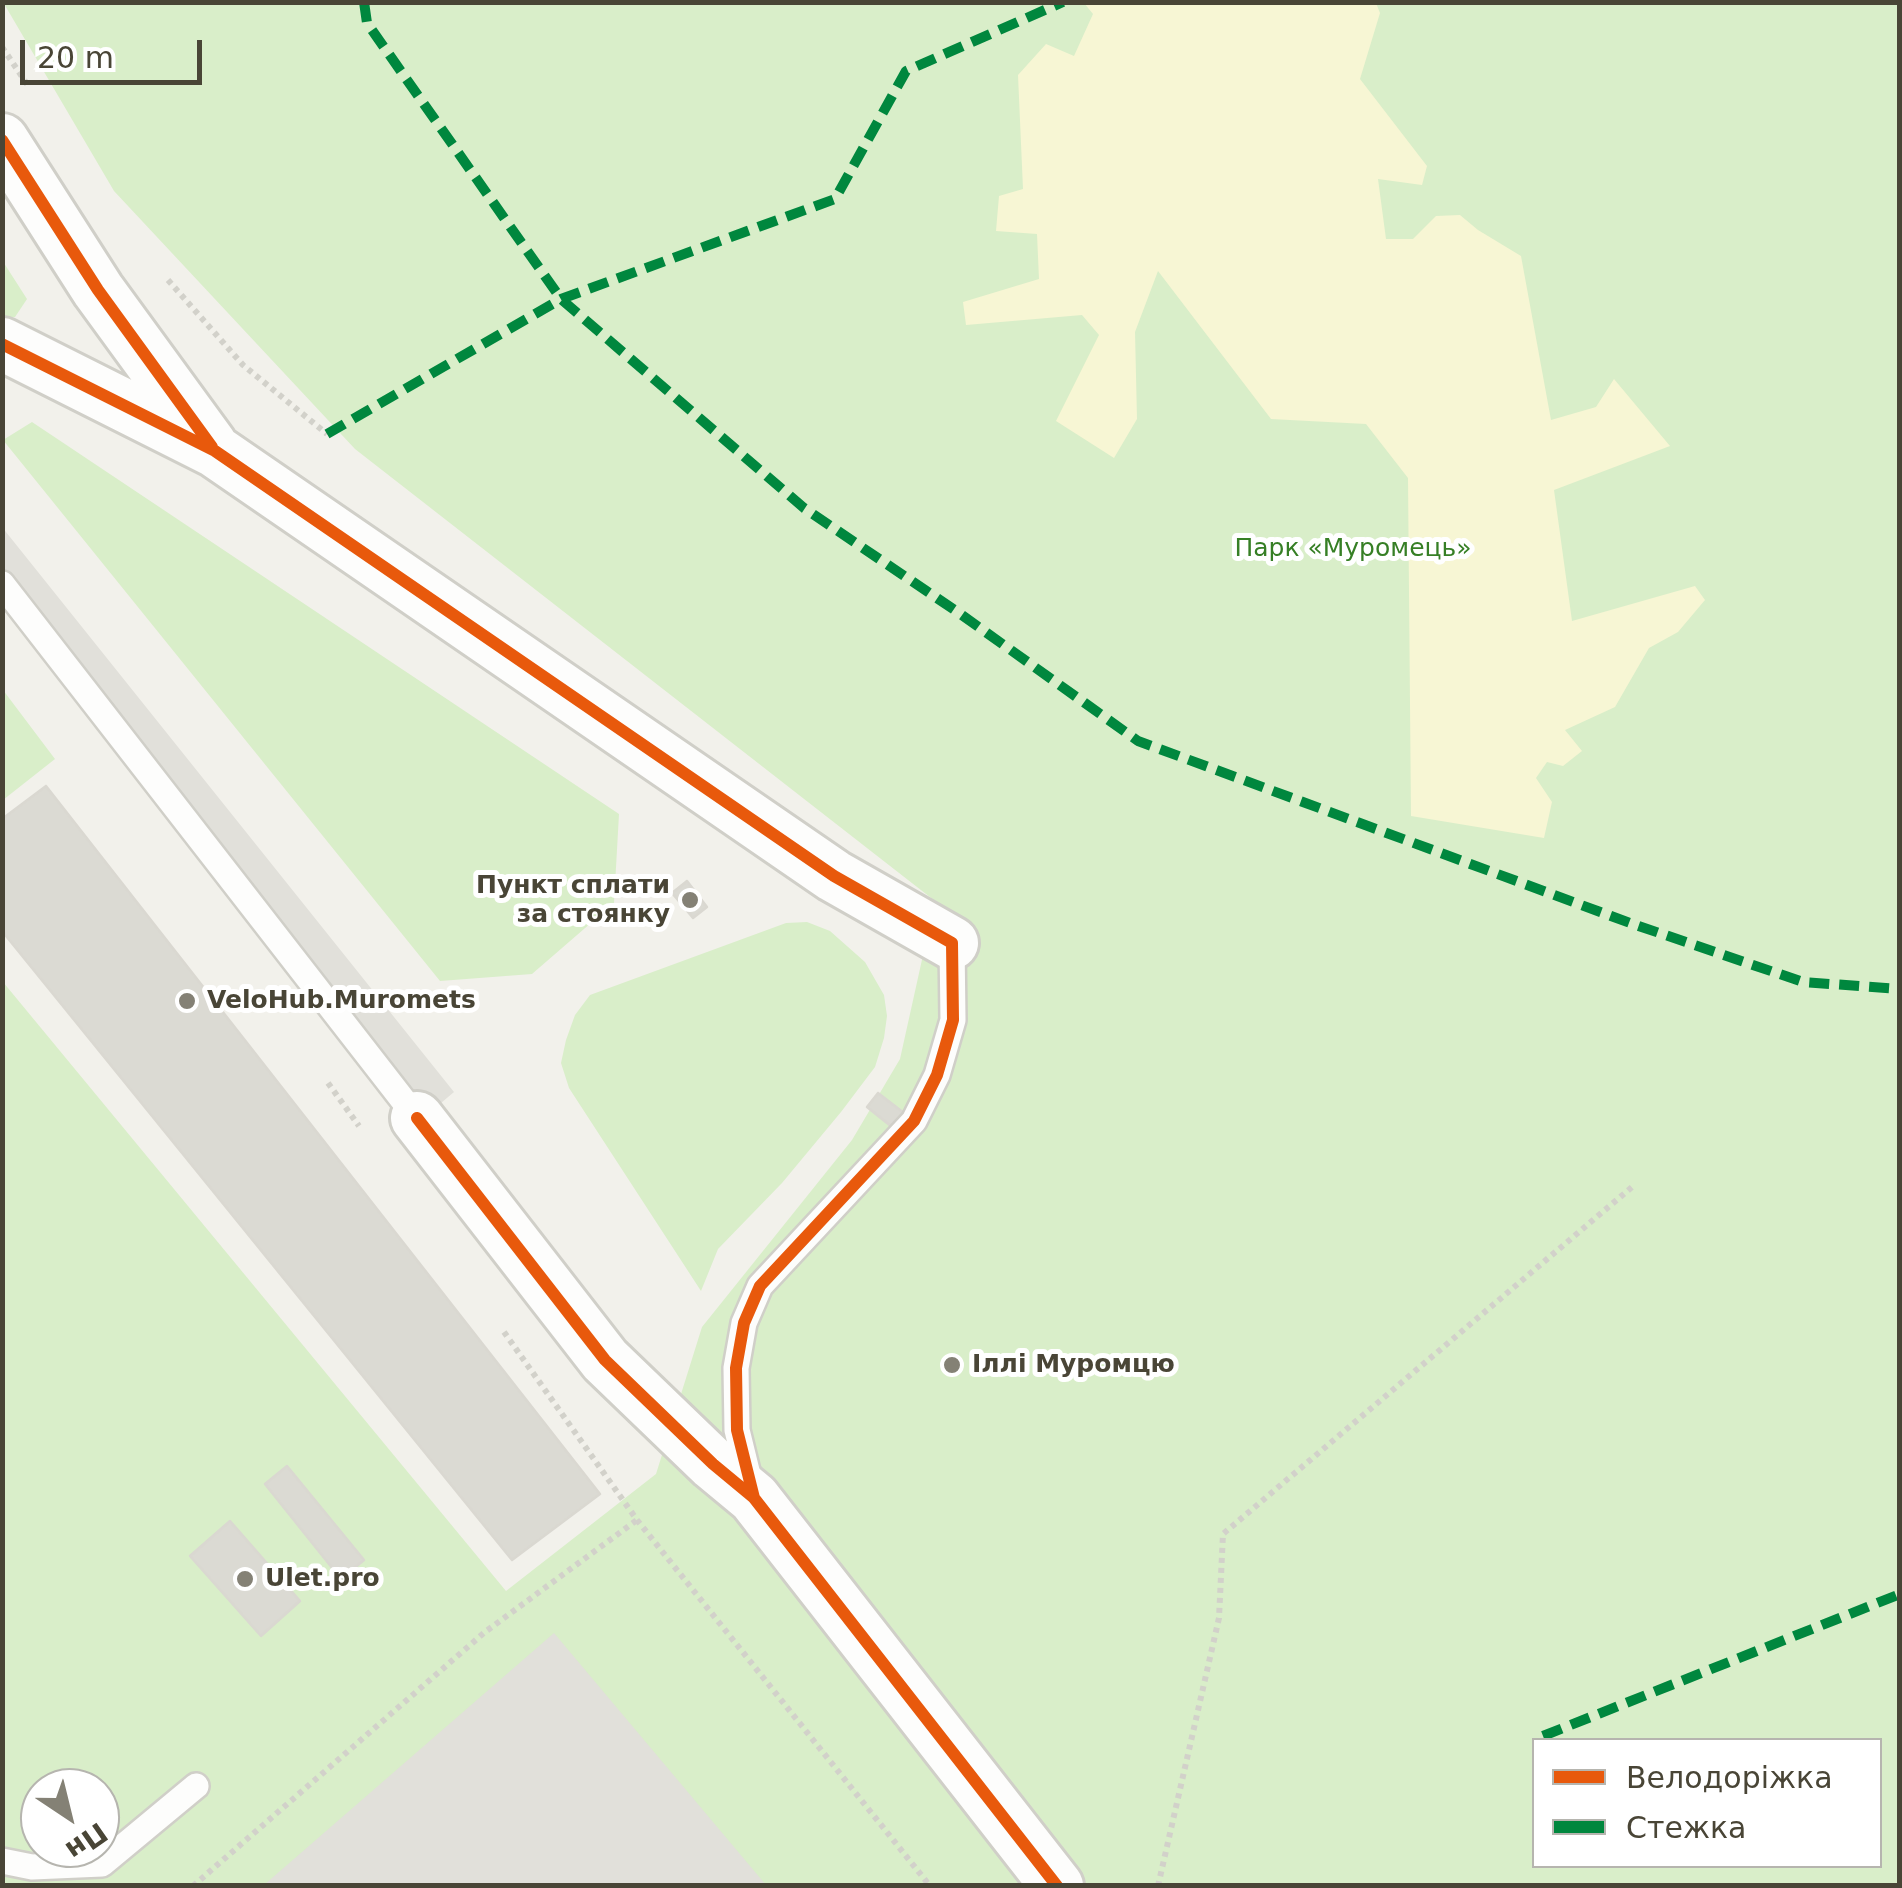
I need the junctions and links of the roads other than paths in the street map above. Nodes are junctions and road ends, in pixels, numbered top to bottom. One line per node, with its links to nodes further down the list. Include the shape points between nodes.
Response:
1 (2, 140): 3 (street, via 98,290)
2 (2, 344): 3 (street)
3 (214, 450): 5 (street, via 834,876)
4 (2, 584): 6 (lane)
5 (952, 943): 7 (lane, via 953,1020 938,1075 914,1121 760,1286 744,1323 736,1368 737,1430)
6 (417, 1118): 7 (street, via 605,1360)
7 (754, 1498): 10 (street)
8 (196, 1786): 9 (lane, via 102,1864 32,1867)
9 (2, 1861)
10 (1057, 1886)

